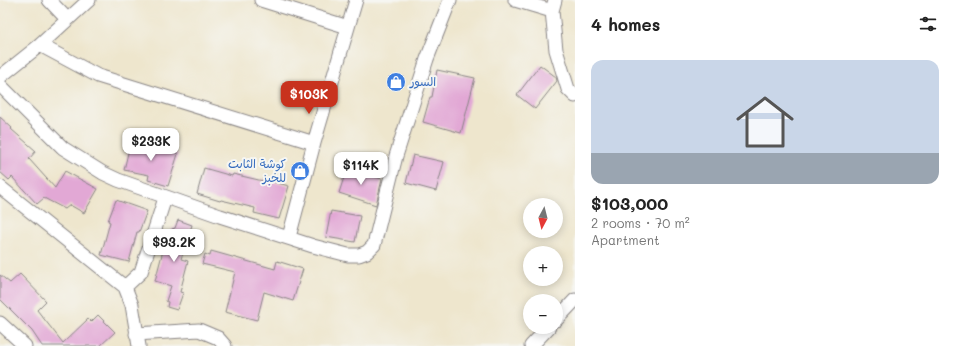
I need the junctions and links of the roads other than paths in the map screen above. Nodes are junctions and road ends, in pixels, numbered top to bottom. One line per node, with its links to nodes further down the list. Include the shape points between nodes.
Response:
1 (49, 0): 8 (street)
2 (89, 0): 8 (street)
3 (261, 0): 9 (street)
4 (356, 0): 9 (street)
5 (450, 0): 17 (street, via 427,59 396,156 374,245 368,252 348,255)
6 (515, 0): 7 (street)
7 (553, 6): 13 (street, via 556,50 568,89)
8 (67, 19): 10 (street)
9 (348, 27): 14 (street)
10 (40, 45): 11 (street); 14 (street, via 98,76)
11 (0, 76)
12 (0, 85): 16 (street, via 63,148 103,173)
13 (575, 96)
14 (314, 143): 17 (street)
15 (0, 187): 18 (street)
16 (166, 198): 17 (street); 18 (street, via 141,272)
17 (289, 237)
18 (125, 287): 23 (street, via 132,305)
19 (575, 300): 20 (street)
20 (563, 313)
21 (0, 323): 24 (street)
22 (542, 334): 26 (street)
23 (138, 340): 25 (street, via 199,330 218,338)
24 (25, 346)
25 (225, 346)
26 (531, 346)

